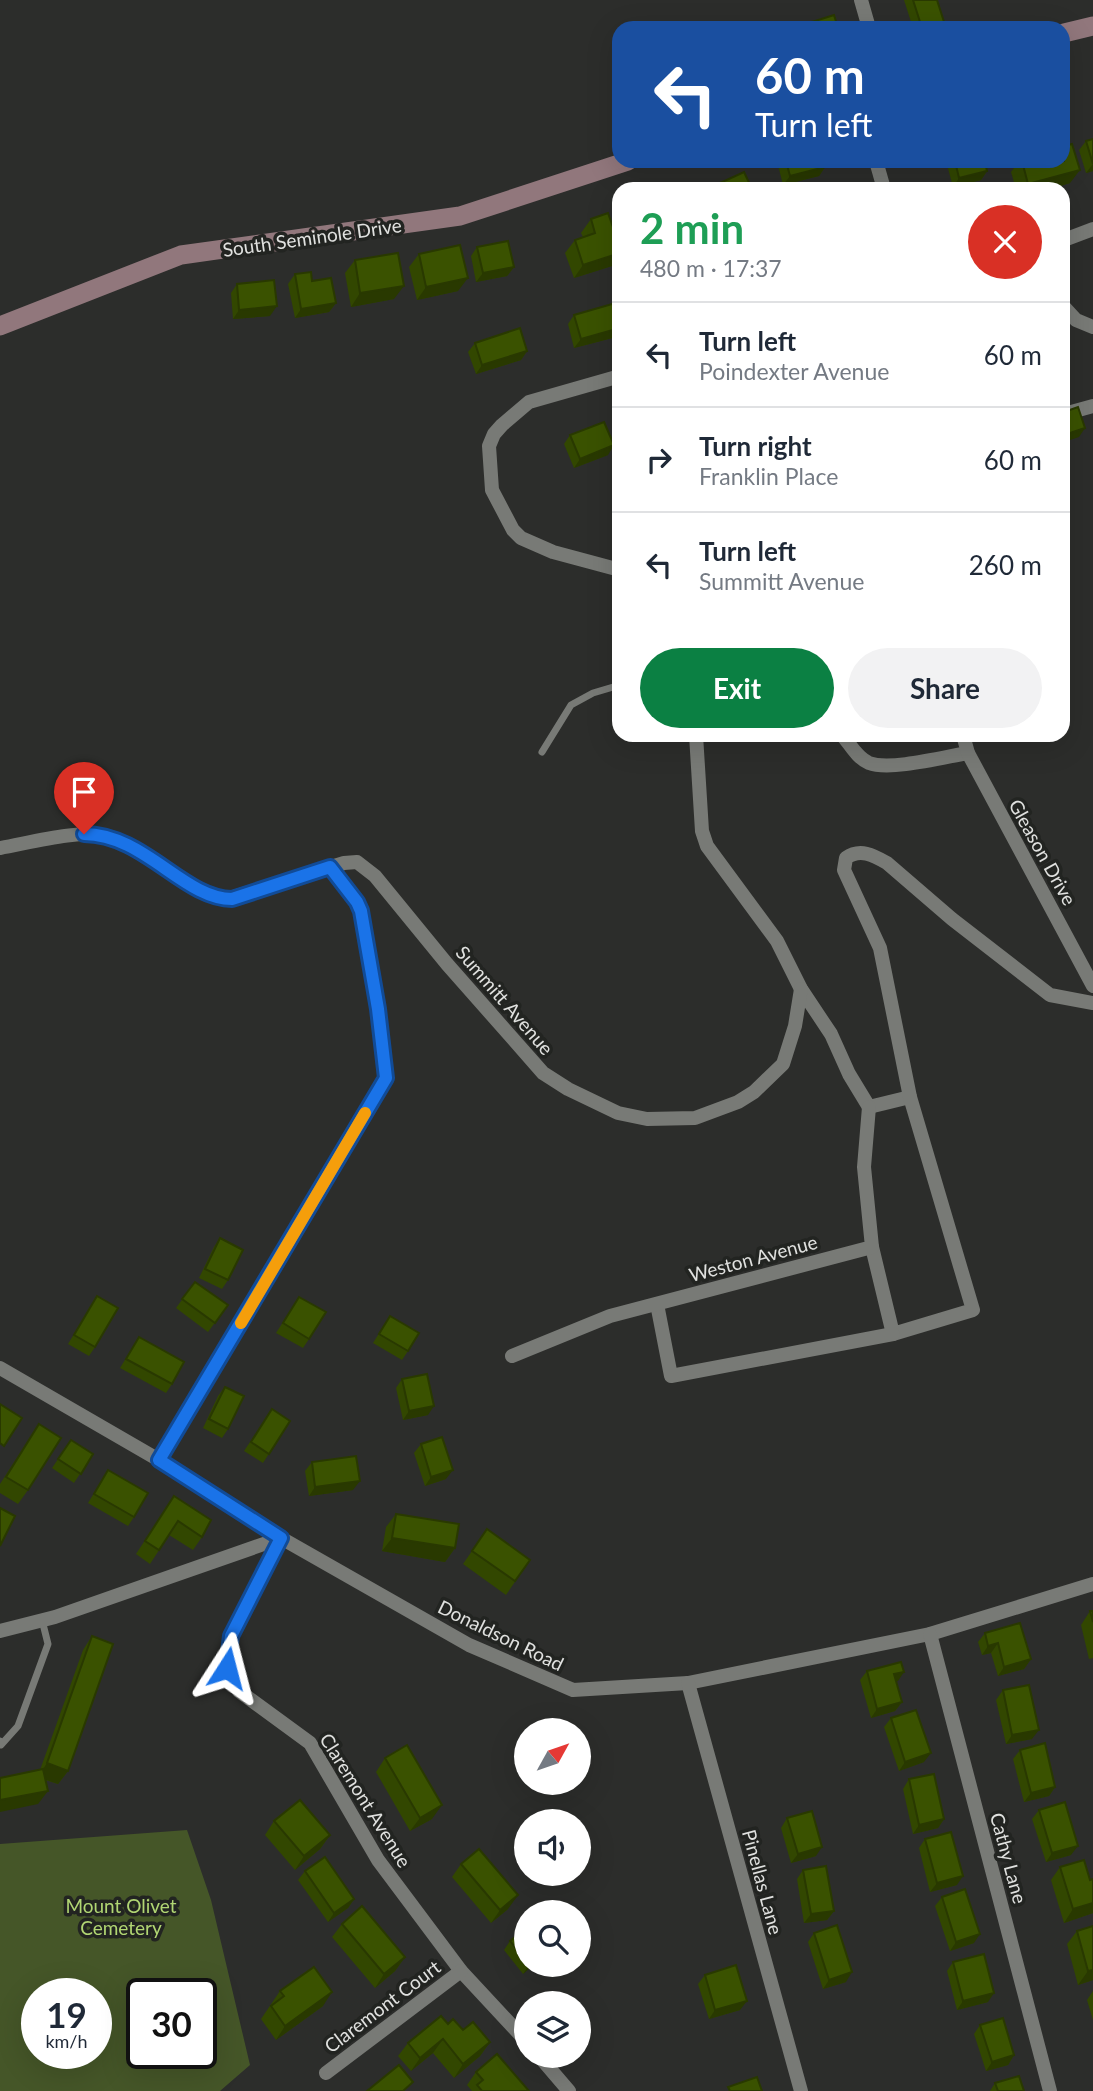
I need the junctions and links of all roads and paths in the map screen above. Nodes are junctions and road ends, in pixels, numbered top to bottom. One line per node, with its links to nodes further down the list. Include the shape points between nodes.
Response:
1 (861, 0): 2 (street)
2 (867, 21)
3 (1093, 26): 4 (street)
4 (1070, 32)
5 (612, 166): 9 (street, South Seminole Drive, via 460,216 181,255)
6 (1093, 229): 7 (street)
7 (1070, 238)
8 (1070, 314): 10 (street)
9 (0, 326)
10 (1093, 327)
11 (612, 378): 14 (street, via 529,402 491,439 490,475 497,502 513,530 530,543)
12 (1093, 406): 13 (street)
13 (1070, 412)
14 (612, 568)
15 (612, 687): 19 (lane, via 571,705)
16 (696, 742): 25 (street, via 707,846 777,941)
17 (848, 742): 20 (street, via 871,764)
18 (965, 742): 20 (street, Gleason Drive)
19 (542, 752)
20 (968, 752): 23 (street, Gleason Drive)
21 (0, 848): 22 (street, Summitt Avenue, via 84,834 107,836 147,855 195,887 227,899)
22 (330, 867): 25 (street, Summitt Avenue, via 354,861 375,876 543,1073 618,1112 647,1119 695,1118 754,1092 783,1064); 34 (street, via 361,911 386,1078)
23 (1086, 955): 24 (street, Gleason Drive)
24 (1093, 986)
25 (801, 989): 28 (street, via 831,1034)
26 (1093, 1003): 27 (street, via 1051,995 887,863 865,852 854,853 846,859 844,870 880,948)
27 (910, 1097): 28 (street); 31 (street, via 973,1310)
28 (869, 1107): 29 (street, via 864,1167)
29 (872, 1247): 30 (street, Weston Avenue); 31 (street)
30 (657, 1304): 31 (street, via 671,1376); 32 (street, Weston Avenue, via 610,1316)
31 (893, 1334)
32 (512, 1356)
33 (0, 1368): 34 (street, Donaldson Road)
34 (159, 1460): 35 (street, Donaldson Road)
35 (281, 1538): 37 (street); 40 (street, Donaldson Road, via 469,1645 573,1690); 42 (street, Claremont Avenue, via 231,1636 227,1668 239,1691 310,1743 378,1860)
36 (1093, 1584): 39 (street, Donaldson Road)
37 (42, 1620): 38 (street); 41 (lane, via 48,1644 18,1726)
38 (0, 1631)
39 (930, 1634): 40 (street, Donaldson Road); 48 (street, Cathy Lane)
40 (688, 1683): 47 (street, Pinellas Lane)
41 (0, 1744)
42 (461, 1970): 43 (street, Claremont Avenue); 45 (street, Claremont Court)
43 (514, 2028)
44 (550, 2068): 46 (street)
45 (326, 2073)
46 (569, 2091)
47 (801, 2091)
48 (1050, 2091)

